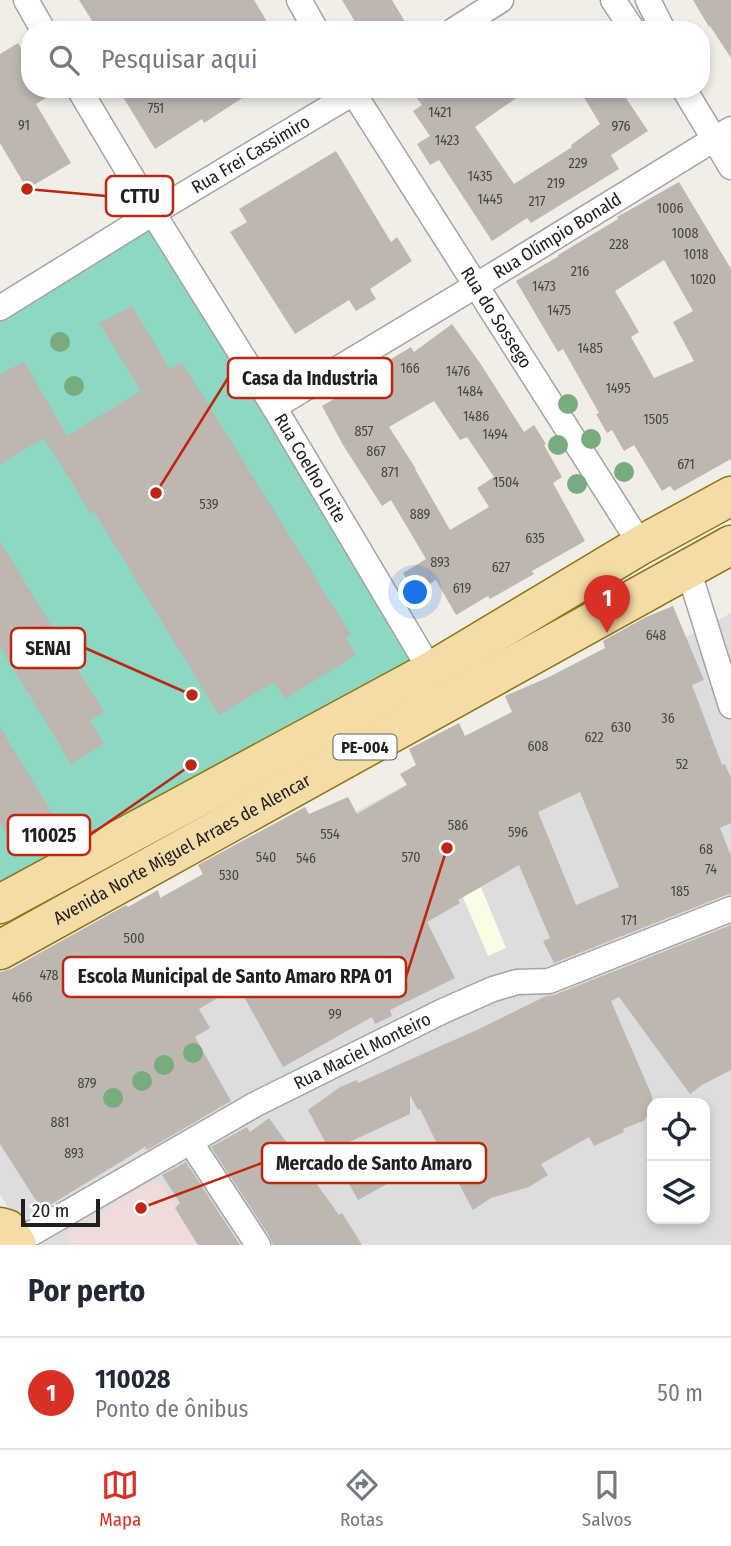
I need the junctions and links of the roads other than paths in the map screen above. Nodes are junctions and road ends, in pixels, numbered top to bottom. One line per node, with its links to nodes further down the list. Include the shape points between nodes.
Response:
1 (26, 0): 6 (street)
2 (299, 0): 7 (street)
3 (501, 0): 8 (street)
4 (613, 0): 9 (street)
5 (648, 0): 10 (street)
6 (38, 21)
7 (311, 21)
8 (468, 21)
9 (627, 21)
10 (658, 21)
11 (84, 98): 17 (street, Rua Coelho Leite)
12 (343, 98): 17 (street, Rua Frei Cassimiro)
13 (359, 98): 18 (street, Rua do Sossego)
14 (692, 98): 15 (street)
15 (723, 134): 16 (street); 18 (street, Rua Olímpio Bonald)
16 (731, 167)
17 (153, 213): 19 (street, Rua Frei Cassimiro); 20 (street, Rua Coelho Leite)
18 (477, 285): 20 (street, Rua Olímpio Bonald); 22 (street, Rua do Sossego)
19 (0, 308)
20 (274, 407): 25 (street, Rua Coelho Leite)
21 (731, 496): 22 (main road, Avenida Norte Miguel Arraes de Alencar / PE-004)
22 (641, 545): 25 (main road, Avenida Norte Miguel Arraes de Alencar / PE-004)
23 (731, 545): 24 (main road, Avenida Norte Miguel Arraes de Alencar / PE-004)
24 (688, 569): 26 (street); 29 (main road, Avenida Norte Miguel Arraes de Alencar / PE-004)
25 (431, 671): 27 (main road, Avenida Norte Miguel Arraes de Alencar / PE-004)
26 (731, 706)
27 (0, 904)
28 (731, 909): 30 (street, Rua Maciel Monteiro, via 549,981 517,982 493,989 256,1104)
29 (0, 950)
30 (191, 1143): 31 (street, Rua Maciel Monteiro); 32 (street)
31 (11, 1238)
32 (258, 1245)

